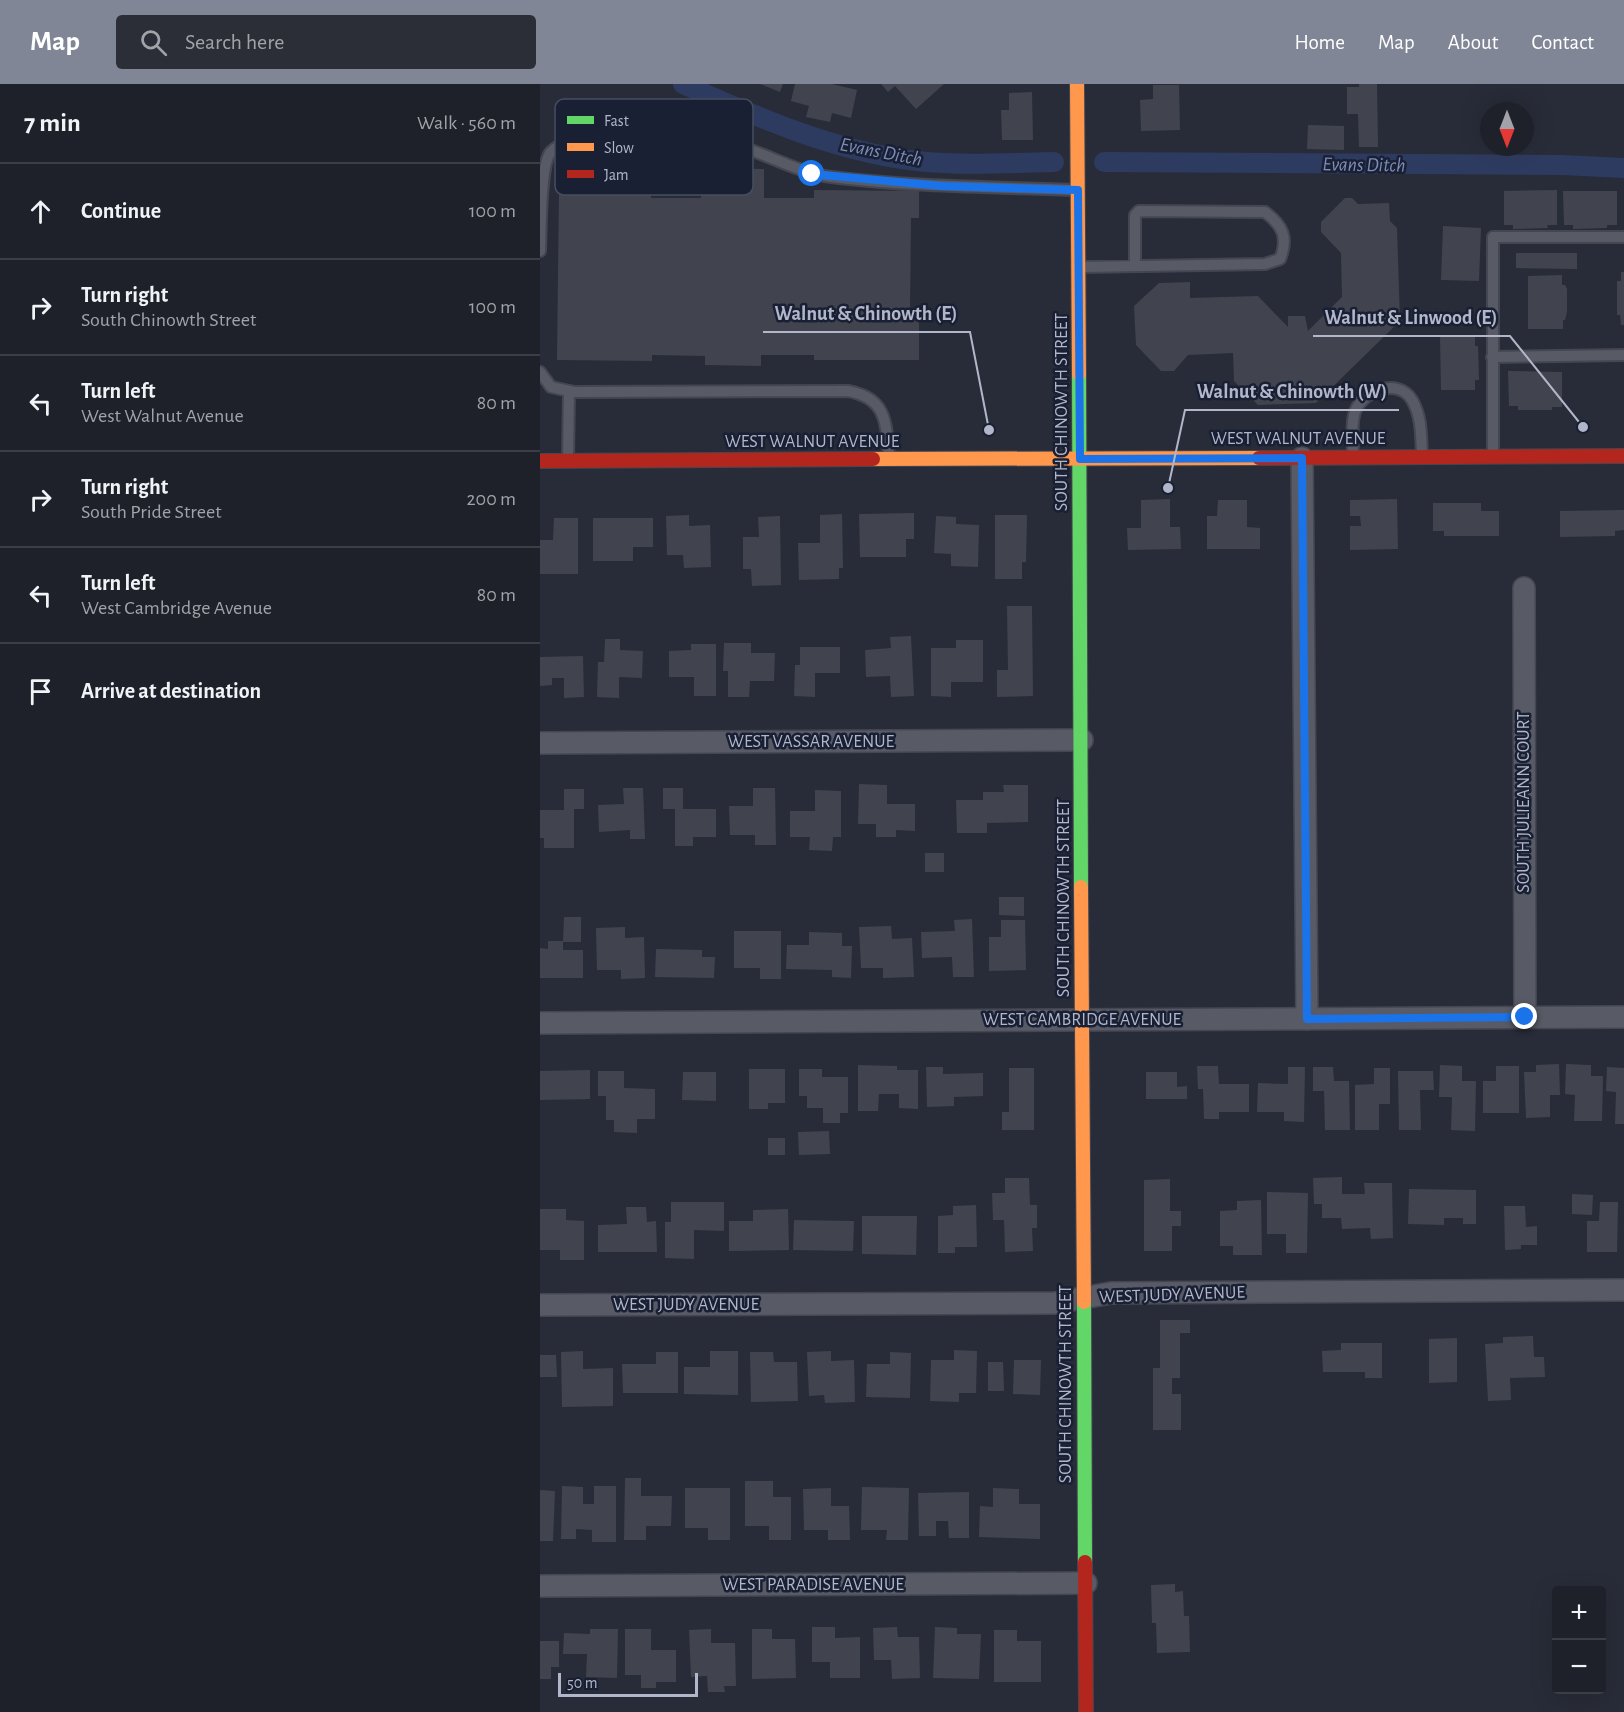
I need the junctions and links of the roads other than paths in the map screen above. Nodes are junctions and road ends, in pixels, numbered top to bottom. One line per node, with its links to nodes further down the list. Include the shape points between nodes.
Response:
1 (1077, 84): 4 (street, SOUTH CHINOWTH STREET)
2 (555, 150): 6 (lane, via 546,158 542,175)
3 (753, 152): 4 (lane, via 793,169 832,177 942,186)
4 (1078, 190): 8 (street, SOUTH CHINOWTH STREET)
5 (1624, 237): 10 (lane, via 1493,237)
6 (540, 251)
7 (1135, 266): 7 (lane, via 1265,264 1280,259 1284,233 1279,222 1265,212 1139,211 1134,215); 8 (lane)
8 (1080, 267): 18 (street, SOUTH CHINOWTH STREET)
9 (1624, 355): 10 (lane)
10 (1492, 357): 16 (lane)
11 (540, 372): 12 (lane, via 551,387)
12 (569, 391): 19 (lane, via 863,394 873,399 882,412); 21 (lane)
13 (1422, 456): 15 (street, WEST WALNUT AVENUE); 15 (lane, via 1421,423 1411,397 1381,389 1363,396 1354,414); 16 (street, WEST WALNUT AVENUE)
14 (1624, 456): 16 (street, WEST WALNUT AVENUE)
15 (1353, 457): 17 (street, WEST WALNUT AVENUE)
16 (1493, 457)
17 (1302, 458): 18 (street, WEST WALNUT AVENUE); 27 (street)
18 (1080, 459): 19 (street, WEST WALNUT AVENUE); 23 (street, SOUTH CHINOWTH STREET)
19 (889, 460): 21 (street, WEST WALNUT AVENUE)
20 (540, 461): 21 (street, WEST WALNUT AVENUE)
21 (568, 461)
22 (1524, 588): 25 (street, SOUTH JULIEANN COURT)
23 (1082, 740): 24 (street, WEST VASSAR AVENUE); 28 (street, SOUTH CHINOWTH STREET)
24 (540, 743)
25 (1525, 1017): 26 (street, WEST CAMBRIDGE AVENUE); 27 (street, WEST CAMBRIDGE AVENUE)
26 (1624, 1017)
27 (1307, 1019): 28 (street, WEST CAMBRIDGE AVENUE)
28 (1082, 1020): 29 (street, WEST CAMBRIDGE AVENUE); 31 (street, SOUTH CHINOWTH STREET)
29 (540, 1023)
30 (1624, 1290): 31 (street, WEST JUDY AVENUE, via 1111,1293)
31 (1084, 1298): 32 (street, WEST JUDY AVENUE, via 1055,1303); 33 (street, SOUTH CHINOWTH STREET)
32 (540, 1305)
33 (1086, 1583): 34 (street, WEST PARADISE AVENUE); 35 (street, SOUTH CHINOWTH STREET)
34 (540, 1586)
35 (1086, 1712)

